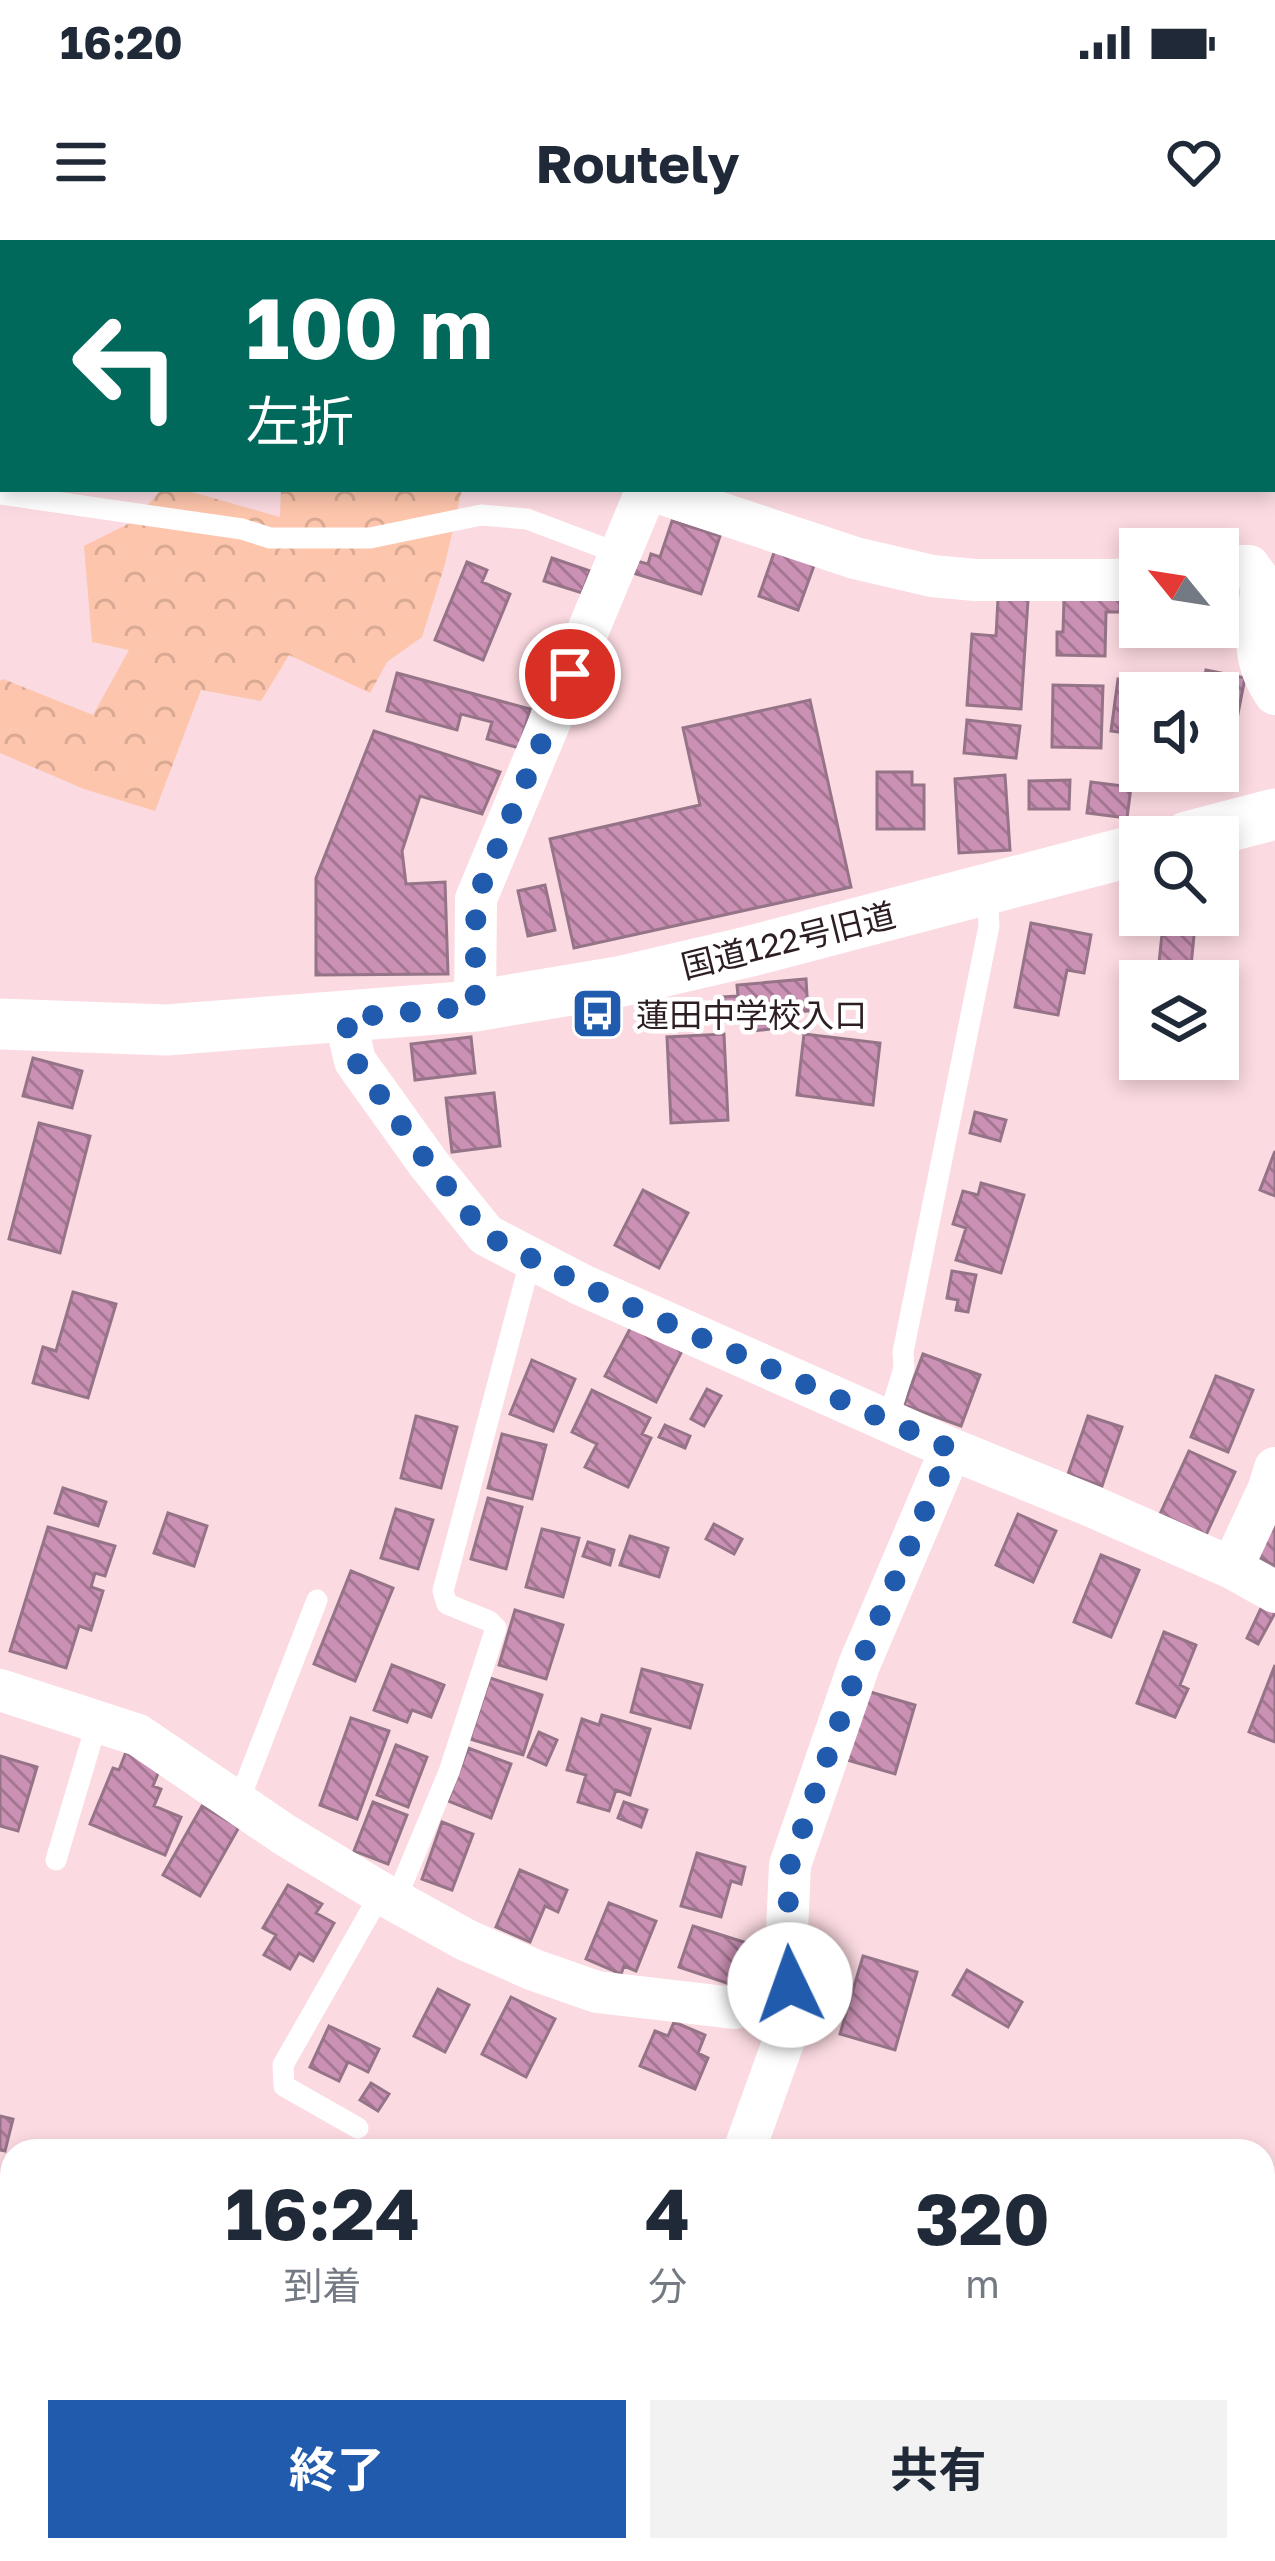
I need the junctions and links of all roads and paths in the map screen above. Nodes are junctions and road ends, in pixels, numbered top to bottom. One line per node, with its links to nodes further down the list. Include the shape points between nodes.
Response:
1 (647, 492): 4 (street)
2 (657, 492): 6 (street, via 932,576)
3 (0, 494): 4 (lane, via 270,538 370,538 481,515 527,519)
4 (620, 554): 12 (street, via 476,899)
5 (1239, 566): 7 (street, via 1249,566 1262,584 1260,673)
6 (1119, 580)
7 (1275, 694)
8 (1275, 814): 9 (street)
9 (1239, 823)
10 (1119, 854): 11 (street, 国道122号旧道)
11 (987, 889): 12 (street, 国道122号旧道, via 640,977); 16 (lane, via 988,926)
12 (475, 1006): 13 (street, 国道122号旧道)
13 (345, 1018): 14 (street, 国道122号旧道, via 166,1030); 15 (street, via 355,1060 428,1163 486,1235)
14 (0, 1024)
15 (531, 1258): 16 (street); 26 (lane, via 443,1591 447,1604 496,1628 449,1772)
16 (888, 1420): 17 (street)
17 (951, 1449): 19 (street); 27 (street, via 859,1665 790,1865)
18 (1275, 1468): 19 (street)
19 (1232, 1568): 20 (street)
20 (1275, 1592)
21 (317, 1600): 24 (lane)
22 (0, 1690): 23 (street)
23 (97, 1721): 24 (street, via 139,1736); 25 (lane)
24 (238, 1803): 26 (street)
25 (56, 1860)
26 (388, 1896): 27 (street, via 466,1940 597,1992 734,2008); 28 (lane, via 284,2065 284,2086)
27 (790, 1985): 29 (street, via 789,2026)
28 (358, 2128)
29 (748, 2139)

